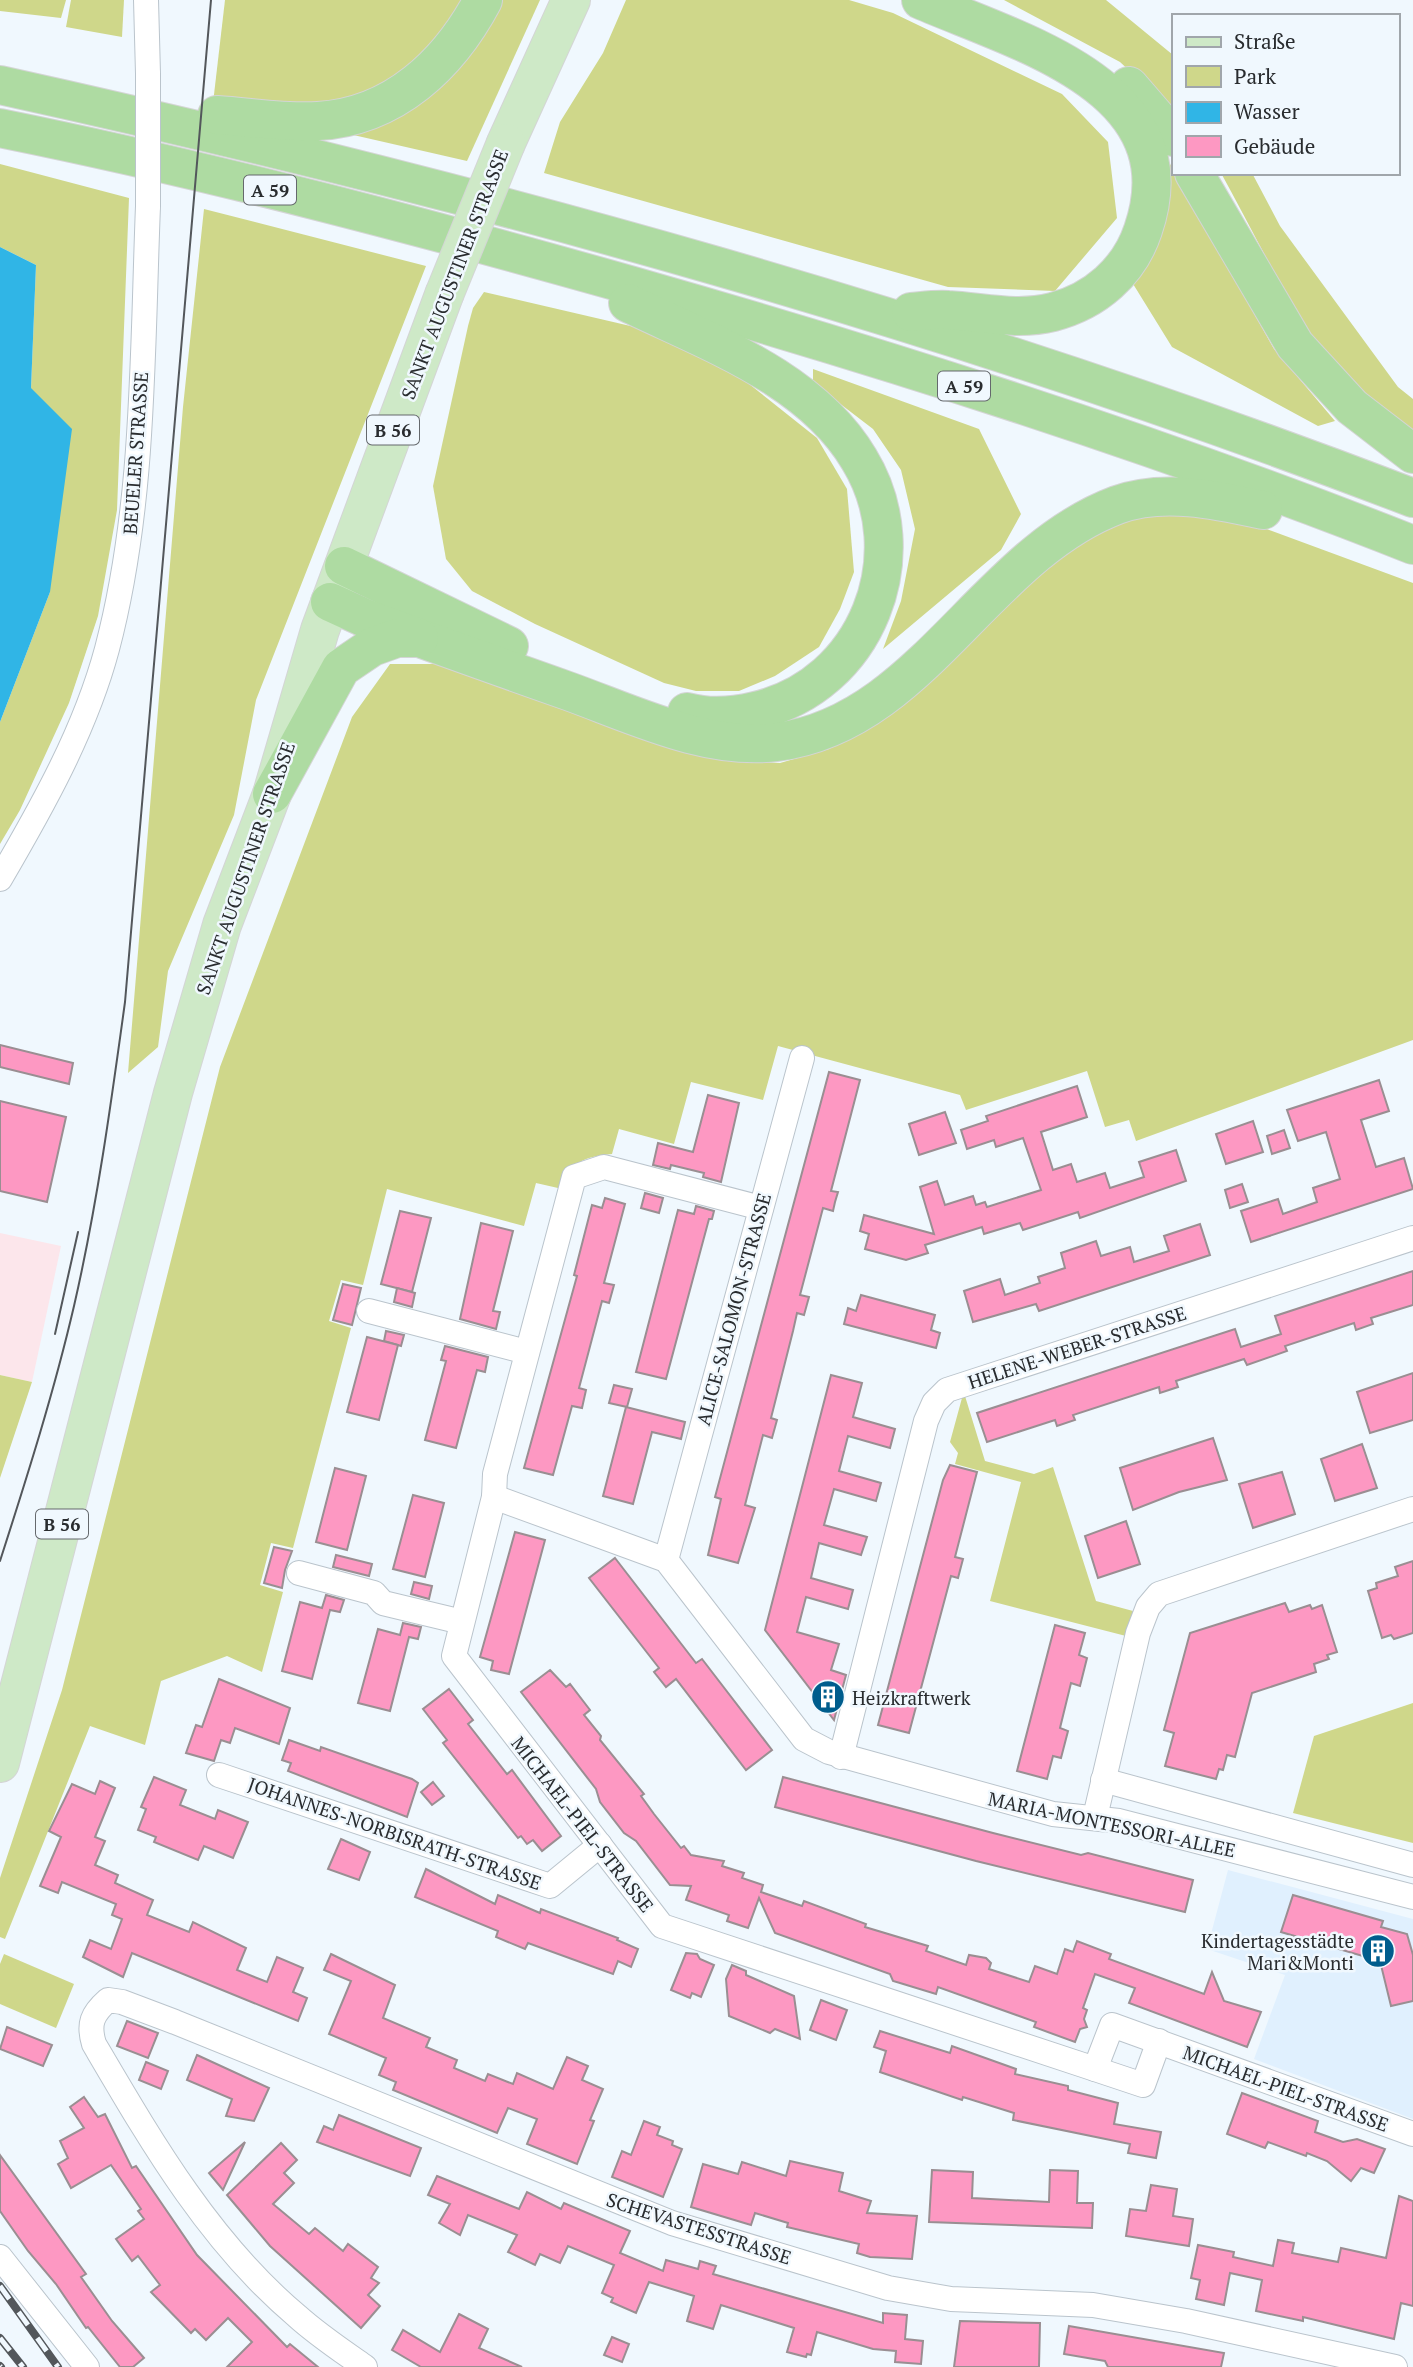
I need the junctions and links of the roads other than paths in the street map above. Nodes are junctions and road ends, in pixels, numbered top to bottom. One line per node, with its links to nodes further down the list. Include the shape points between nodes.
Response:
1 (146, 0): 20 (street, BEUELER STRASSE, bridge, via 148,206 137,478 126,568 107,650 83,719)
2 (483, 0): 7 (highway, via 427,75 385,105 365,113 317,121)
3 (571, 0): 16 (main road, SANKT AUGUSTINER STRASSE / B 56, bridge, via 444,295)
4 (921, 0): 12 (highway, via 1076,68 1109,92 1131,120 1147,155 1149,214 1132,256 1119,273 1090,298 1070,307 1011,316 947,310)
5 (970, 0): 9 (highway, via 1085,55 1131,88)
6 (0, 85): 7 (highway, A 59)
7 (114, 110): 12 (highway, A 59, via 314,156 603,232)
8 (0, 128): 11 (highway, A 59, via 301,197)
9 (1172, 136)
10 (1195, 175): 13 (highway, via 1296,345 1352,407)
11 (538, 259): 15 (highway, A 59, via 866,353 1167,454); 16 (highway, via 754,366 795,391 841,434 874,489 884,534 880,591 855,643 834,670 805,692 770,708 734,716 692,714 658,705 472,630)
12 (882, 314): 14 (highway, A 59, via 1184,413)
13 (1413, 454)
14 (1413, 498)
15 (1398, 539): 18 (highway, via 1209,498 1119,505 1032,554 873,705 825,732 775,743 725,742 658,723)
16 (344, 566): 17 (main road, SANKT AUGUSTINER STRASSE / B 56)
17 (331, 602): 18 (highway); 19 (main road, SANKT AUGUSTINER STRASSE / B 56)
18 (419, 638): 19 (highway, via 397,638 372,647 341,668)
19 (272, 794): 32 (main road, SANKT AUGUSTINER STRASSE / B 56, via 222,925 173,1093)
20 (0, 879)
21 (802, 1058): 22 (street, ALICE-SALOMON-STRASSE)
22 (761, 1208): 25 (street, MICHAEL-PIEL-STRASSE, via 604,1167 577,1175); 28 (street, ALICE-SALOMON-STRASSE)
23 (1413, 1238): 31 (street, HELENE-WEBER-STRASSE, via 947,1390 926,1421)
24 (369, 1311): 25 (street)
25 (527, 1352): 26 (street, MICHAEL-PIEL-STRASSE, via 495,1475)
26 (494, 1497): 28 (street); 30 (street, MICHAEL-PIEL-STRASSE)
27 (1413, 1509): 34 (street, via 1158,1594 1138,1633)
28 (666, 1560): 31 (street, MARIA-MONTESSORI-ALLEE, via 804,1739)
29 (299, 1573): 30 (street, via 374,1593 383,1602)
30 (462, 1622): 36 (street, MICHAEL-PIEL-STRASSE, via 454,1656)
31 (841, 1757): 35 (street, MARIA-MONTESSORI-ALLEE, via 1053,1814)
32 (0, 1763)
33 (219, 1775): 36 (street, JOHANNES-NORBISRATH-STRASSE, via 550,1886)
34 (1103, 1780): 35 (street); 37 (street, MARIA-MONTESSORI-ALLEE)
35 (1095, 1817): 38 (street, MARIA-MONTESSORI-ALLEE)
36 (600, 1845): 40 (street, MICHAEL-PIEL-STRASSE, via 662,1926)
37 (1413, 1865)
38 (1413, 1897)
39 (1159, 2041): 40 (street, MICHAEL-PIEL-STRASSE, via 1112,2025); 40 (street, MICHAEL-PIEL-STRASSE, via 1143,2085); 41 (street, MICHAEL-PIEL-STRASSE)
40 (1095, 2069)
41 (1413, 2134)
42 (0, 2257): 43 (street)
43 (87, 2367)
44 (365, 2367): 45 (street, SCHEVASTESSTRASSE, via 295,2315 217,2233 174,2177 90,2032 92,2019 108,2000 175,2022 672,2223 888,2288 951,2299 1093,2305)
45 (1395, 2367)

